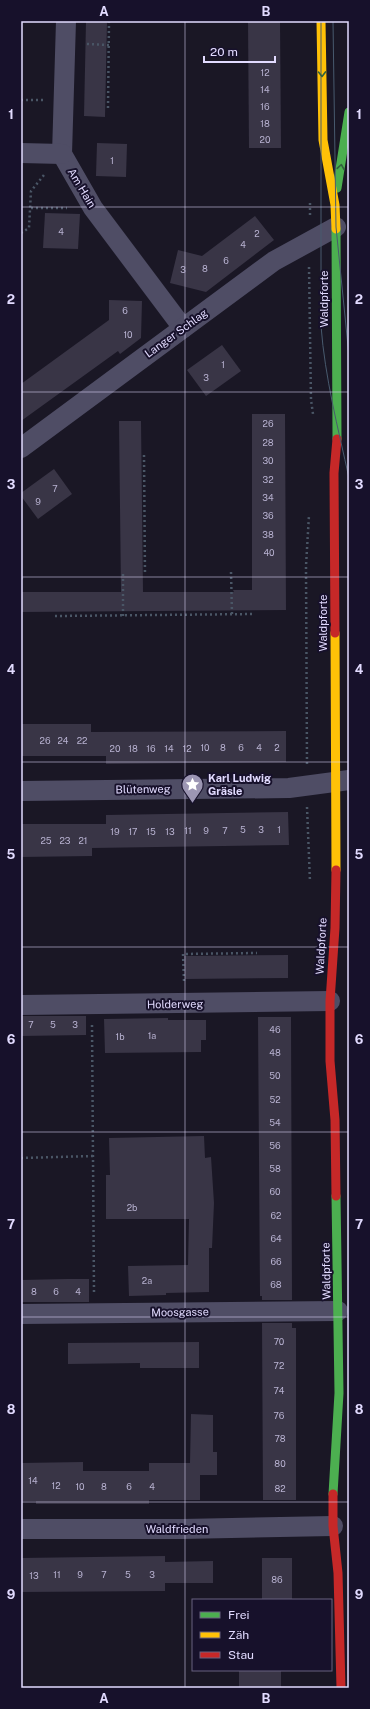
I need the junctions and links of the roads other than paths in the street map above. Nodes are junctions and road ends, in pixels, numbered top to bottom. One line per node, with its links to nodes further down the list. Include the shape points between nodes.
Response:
1 (66, 21): 5 (street)
2 (321, 21): 6 (street, Waldpforte, one-way to 6, via 323,140)
3 (349, 112): 6 (street, Waldpforte, one-way to 3)
4 (21, 153): 5 (street)
5 (62, 154): 8 (street, Am Hain, via 93,208)
6 (335, 205): 7 (street, Waldpforte)
7 (336, 227): 8 (street, Langer Schlag, via 274,261); 9 (street, Waldpforte)
8 (183, 328): 10 (street, Langer Schlag)
9 (343, 403): 11 (street, Waldpforte, via 334,473)
10 (21, 448)
11 (342, 781): 12 (street, Blütenweg, via 289,788); 13 (street, Waldpforte)
12 (21, 791)
13 (330, 1001): 14 (street, Holderweg); 15 (street, Waldpforte)
14 (21, 1005)
15 (338, 1311): 16 (street, Moosgasse); 17 (street, Waldpforte, via 339,1392 333,1479)
16 (21, 1314)
17 (333, 1526): 18 (street, Waldfrieden); 19 (street, Waldpforte, via 338,1573)
18 (21, 1529)
19 (341, 1688)

